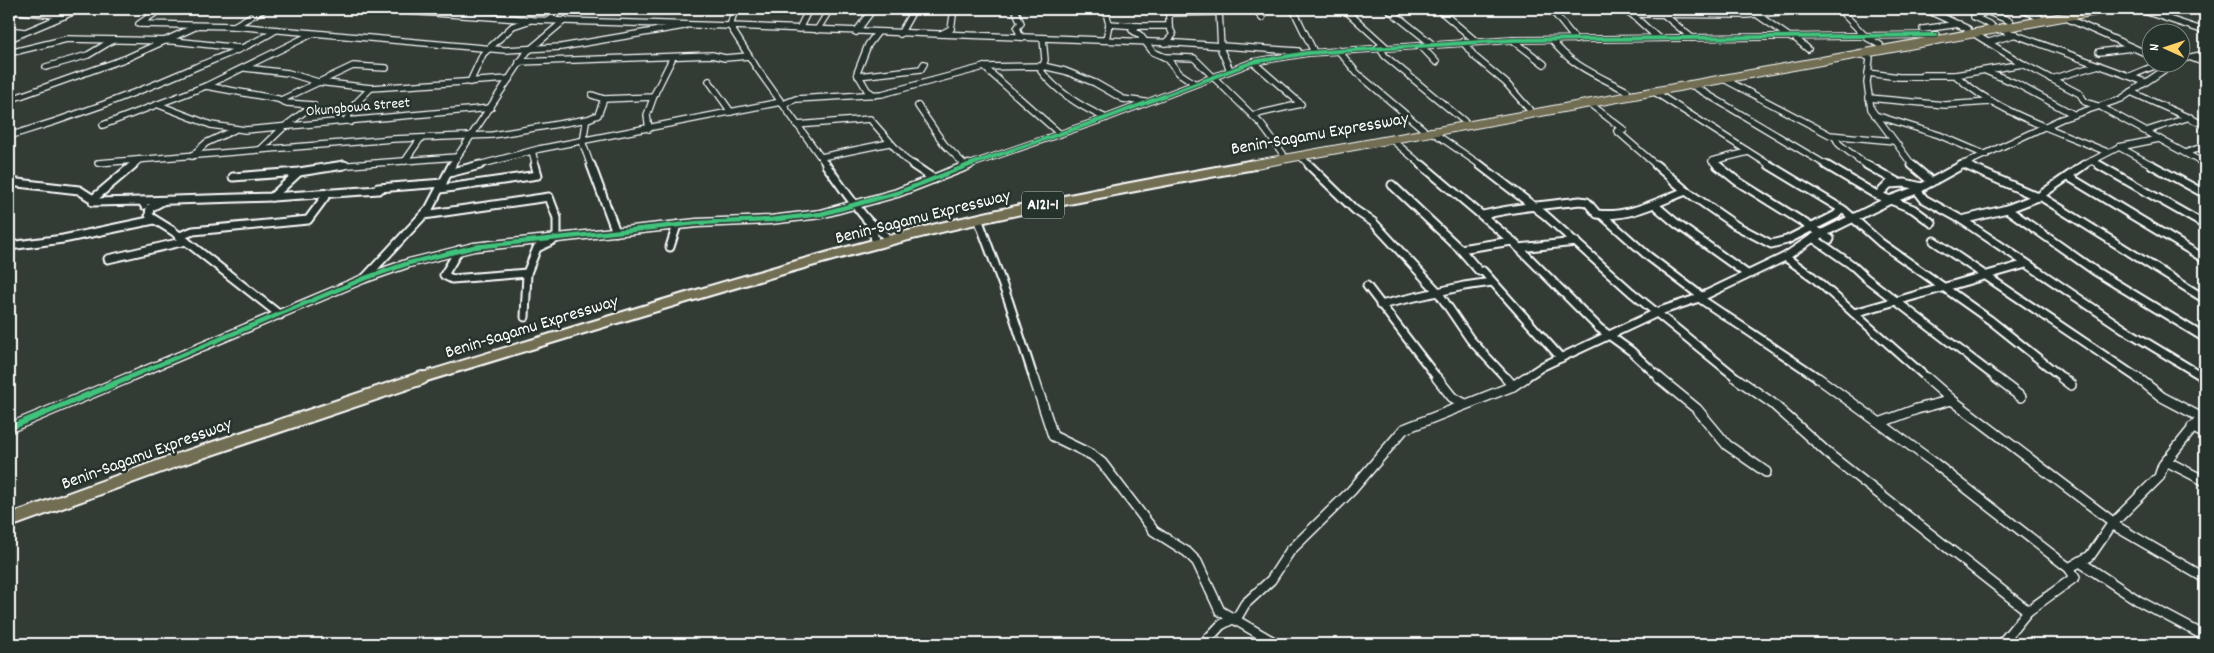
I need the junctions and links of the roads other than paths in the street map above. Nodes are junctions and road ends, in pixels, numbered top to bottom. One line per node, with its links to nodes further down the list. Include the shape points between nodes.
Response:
1 (80, 9): 45 (street)
2 (161, 9): 56 (street, via 139,24)
3 (264, 9): 57 (street)
4 (376, 9): 42 (street)
5 (484, 9): 42 (street)
6 (561, 9): 49 (street)
7 (735, 9): 58 (street)
8 (809, 9): 62 (street)
9 (830, 9): 66 (street)
10 (873, 9): 70 (street)
11 (914, 9): 73 (street)
12 (954, 9): 75 (street, via 948,32)
13 (1015, 9): 77 (street, via 1021,23 1017,28)
14 (1105, 9): 54 (street)
15 (1256, 9): 48 (street)
16 (1293, 9): 107 (street)
17 (1344, 9): 99 (street)
18 (1388, 9): 95 (street)
19 (1438, 9): 91 (street)
20 (1551, 9): 88 (street)
21 (1626, 9): 39 (street)
22 (1668, 9): 41 (street)
23 (1712, 9): 43 (street)
24 (1749, 9): 44 (street)
25 (1813, 9): 44 (street)
26 (1839, 9): 78 (street)
27 (1925, 9): 55 (street)
28 (1981, 9): 37 (street)
29 (2021, 9): 46 (street)
30 (2090, 9): 46 (highway, A121-1)
31 (2107, 9): 47 (highway, Benin-Sagamu Expressway / A121-1)
32 (2138, 9): 68 (street)
33 (2195, 9): 38 (street)
34 (9, 10): 45 (street)
35 (1219, 10): 36 (street); 98 (street)
36 (1168, 11): 60 (street)
37 (1988, 12): 52 (street); 61 (street, via 1974,16)
38 (2205, 12)
39 (1630, 14): 40 (street); 80 (street)
40 (1663, 14): 41 (street); 81 (street)
41 (1673, 14): 43 (street)
42 (477, 15): 50 (street)
43 (1721, 15): 44 (street)
44 (1756, 15): 82 (street)
45 (64, 16): 69 (street)
46 (2039, 17): 52 (highway, A121-1)
47 (2064, 17): 61 (highway, Benin-Sagamu Expressway / A121-1); 102 (street)
48 (1262, 18)
49 (551, 19): 50 (street); 51 (street)
50 (533, 20): 101 (street, via 516,24)
51 (565, 20): 53 (street); 105 (street)
52 (2010, 22): 61 (highway, A121-1)
53 (691, 24): 58 (street); 105 (street, via 595,42)
54 (1109, 24): 59 (street); 85 (street)
55 (1959, 24): 63 (street); 67 (street)
56 (197, 26): 57 (street); 89 (street)
57 (234, 26): 65 (street)
58 (730, 26): 62 (street); 113 (street)
59 (1138, 26): 60 (street); 93 (street, via 1132,30)
60 (1169, 26): 94 (street, via 1172,35)
61 (1994, 26): 67 (highway, Benin-Sagamu Expressway / A121-1); 74 (street)
62 (799, 29): 66 (street)
63 (1923, 29)
64 (9, 30): 69 (street)
65 (276, 30): 72 (street); 100 (street)
66 (817, 30): 70 (street)
67 (1971, 31): 76 (highway, A121-1); 92 (street); 111 (highway, Benin-Sagamu Expressway / A121-1)
68 (2205, 31)
69 (25, 32): 83 (street)
70 (856, 32): 71 (street)
71 (877, 33): 73 (street); 137 (street, via 868,45)
72 (312, 34): 101 (street); 129 (street)
73 (900, 34): 75 (street)
74 (2016, 34): 92 (street); 125 (street)
75 (936, 35): 77 (street)
76 (1936, 35): 78 (street); 97 (highway, A121-1)
77 (1021, 37): 79 (street)
78 (1866, 37): 82 (street); 97 (street)
79 (1043, 38): 85 (street); 126 (street)
80 (1658, 38): 81 (street); 88 (street)
81 (1692, 38): 82 (street)
82 (1793, 38): 104 (street)
83 (9, 39)
84 (114, 40): 89 (street); 110 (street, via 67,39); 127 (street, via 88,55)
85 (1106, 40): 93 (street)
86 (1513, 40): 87 (street); 91 (street); 123 (street)
87 (1552, 40): 88 (street); 151 (street, via 1556,47 1585,69)
88 (1576, 40)
89 (169, 41): 100 (street); 158 (street)
90 (1463, 42): 91 (street); 95 (street); 169 (street)
91 (1477, 42)
92 (1989, 42): 124 (street)
93 (1147, 43): 94 (street); 114 (street, via 1153,52)
94 (1164, 43): 98 (street)
95 (1432, 44): 96 (street)
96 (1420, 45): 99 (street); 120 (street)
97 (1880, 45): 151 (highway, A121-1)
98 (1221, 46): 107 (street); 131 (street, via 1222,59)
99 (1383, 47): 103 (street); 176 (street, via 1385,56)
100 (240, 48): 189 (street, via 152,88 65,120)
101 (489, 48): 105 (street); 145 (street)
102 (2132, 48): 108 (street); 109 (street)
103 (1349, 49): 106 (street); 116 (street)
104 (1808, 49)
105 (528, 50): 118 (street)
106 (1338, 50): 107 (street); 116 (street)
107 (1311, 52): 119 (street)
108 (2099, 52)
109 (2142, 52)
110 (9, 53)
111 (1860, 53): 135 (street, via 1870,58); 140 (highway, Benin-Sagamu Expressway / A121-1)
112 (2205, 54): 117 (street)
113 (749, 56): 115 (street); 163 (street)
114 (1164, 57): 139 (street, via 1194,58); 147 (street)
115 (671, 58): 118 (street); 156 (street)
116 (1347, 58): 186 (street, via 1357,72)
117 (2192, 58): 121 (street)
118 (519, 62): 141 (street)
119 (1253, 62): 131 (street); 173 (street, via 1301,104)
120 (1436, 62)
121 (2205, 63)
122 (924, 64): 137 (street, via 918,70)
123 (1544, 64)
124 (2023, 64): 132 (street); 142 (street)
125 (2099, 64): 138 (street); 142 (street)
126 (1043, 66): 128 (street); 161 (street, via 1095,83 1124,99); 175 (street, via 1041,71 1045,77 1065,95)
127 (46, 67)
128 (984, 67): 155 (street); 188 (street)
129 (243, 68): 144 (street, via 288,73); 149 (street)
130 (386, 68): 144 (street, via 353,66)
131 (1230, 70): 139 (street)
132 (1984, 70): 136 (street); 172 (street)
133 (2142, 71): 138 (street)
134 (2161, 72): 146 (street)
135 (1868, 73): 136 (street, via 1899,77); 157 (street)
136 (1955, 75): 162 (street)
137 (858, 76): 155 (street, via 866,90)
138 (2130, 76): 146 (street)
139 (1209, 77): 147 (street); 173 (street)
140 (1722, 78): 148 (highway, Benin-Sagamu Expressway / A121-1); 191 (street)
141 (509, 79): 145 (street); 168 (street)
142 (2051, 79): 167 (street, via 2080,94 2085,102)
143 (709, 81): 170 (street)
144 (318, 82): 150 (street); 159 (street)
145 (470, 82): 150 (street)
146 (2145, 82): 153 (street)
147 (1194, 83): 161 (street)
148 (1690, 84): 152 (highway, Benin-Sagamu Expressway / A121-1); 235 (street)
149 (206, 86): 159 (street); 165 (street)
150 (371, 88): 177 (street, via 346,120)
151 (1627, 91): 169 (highway, A121-1)
152 (1653, 91): 164 (highway, Benin-Sagamu Expressway / A121-1); 202 (street)
153 (2131, 92): 167 (street); 174 (street)
154 (592, 95): 160 (street)
155 (874, 95): 163 (street, via 796,99)
156 (653, 97): 160 (street); 184 (street, via 647,115)
157 (1869, 98): 162 (street, via 1961,107); 171 (street)
158 (9, 100)
159 (281, 100): 182 (street, via 313,105)
160 (604, 100): 178 (street, via 598,115)
161 (1145, 102): 175 (street)
162 (1990, 102): 183 (street)
163 (782, 103): 170 (street); 180 (street)
164 (1589, 103): 186 (highway, Benin-Sagamu Expressway / A121-1); 231 (street)
165 (159, 105): 179 (street); 185 (street, Okungbowa Street, via 182,116)
166 (918, 106): 218 (street, via 944,144)
167 (2101, 107): 172 (street); 187 (street)
168 (491, 108): 177 (street, Okungbowa Street); 190 (street)
169 (1529, 109): 176 (highway, A121-1)
170 (731, 112): 184 (street)
171 (1874, 114): 196 (street); 206 (street)
172 (2073, 114): 183 (street)
173 (1253, 115): 205 (street)
174 (2190, 117): 181 (street); 187 (street)
175 (1106, 118): 188 (street)
176 (1464, 121): 186 (highway, A121-1)
177 (352, 122): 182 (street, Okungbowa Street)
178 (586, 122): 190 (street); 195 (street)
179 (104, 125)
180 (797, 125): 197 (street, via 870,119); 210 (street)
181 (2205, 125)
182 (284, 127): 185 (street, Okungbowa Street); 200 (street)
183 (2047, 127): 203 (street); 206 (street)
184 (649, 129): 195 (street)
185 (236, 130): 207 (street, via 223,134)
186 (1427, 130): 193 (highway, Benin-Sagamu Expressway / A121-1); 205 (highway, A121-1); 242 (street)
187 (2146, 131): 194 (street)
188 (1060, 134): 218 (street)
189 (9, 136)
190 (472, 136): 192 (street); 209 (street)
191 (1835, 137): 196 (street); 219 (street, via 1839,144)
192 (421, 138): 200 (street); 213 (street)
193 (1391, 139): 208 (highway, Benin-Sagamu Expressway / A121-1); 248 (street)
194 (2159, 139): 199 (street); 204 (street)
195 (585, 140): 201 (street); 261 (street, via 583,144)
196 (1894, 141): 226 (street, via 1913,166)
197 (889, 143): 210 (street); 224 (street)
198 (2205, 146): 204 (street)
199 (2120, 147): 203 (street); 234 (street)
200 (260, 150): 207 (street)
201 (532, 151): 221 (street); 229 (street, via 538,175)
202 (1748, 152): 245 (street); 267 (street, via 1712,161)
203 (2107, 152): 214 (street)
204 (2185, 153): 216 (street)
205 (1283, 154): 266 (highway, A121-1, via 1041,201)
206 (1986, 155): 217 (street)
207 (192, 156): 212 (street)
208 (1300, 156): 254 (highway, Benin-Sagamu Expressway / A121-1, via 1128,187); 290 (street, via 1355,210 1373,222)
209 (457, 157): 213 (street); 221 (street)
210 (821, 157): 241 (street)
211 (1858, 160): 219 (street)
212 (138, 161): 215 (street); 238 (street)
213 (405, 161): 220 (street, via 349,164)
214 (2092, 161): 223 (street); 259 (street)
215 (98, 163)
216 (2205, 164)
217 (1965, 165): 226 (street); 237 (street)
218 (966, 166): 224 (street)
219 (1868, 166): 227 (street)
220 (299, 172): 222 (street); 236 (street)
221 (449, 173): 229 (street)
222 (233, 176)
223 (2068, 177): 237 (street); 281 (street)
224 (934, 179): 241 (street)
225 (9, 182): 238 (street, via 79,190)
226 (1932, 182): 230 (street)
227 (1899, 183): 230 (street); 235 (street, via 1889,184)
228 (1392, 184): 277 (street)
229 (442, 186): 233 (street); 247 (street)
230 (1919, 189): 235 (street); 253 (street, via 1924,199)
231 (1686, 191): 249 (street, via 1645,208); 273 (street, via 1735,225 1766,243)
232 (1752, 192): 267 (street)
233 (328, 193): 236 (street); 263 (street, via 308,220 193,231)
234 (2205, 194)
235 (1884, 195): 251 (street); 255 (street, via 1927,217)
236 (272, 197): 240 (street)
237 (2039, 197): 246 (street); 292 (street)
238 (93, 199): 239 (street, via 93,202)
239 (142, 201): 240 (street); 244 (street)
240 (164, 201): 244 (street)
241 (855, 205): 256 (street); 257 (street, via 821,214 770,220)
242 (1536, 207): 248 (street, via 1516,207); 249 (street, via 1584,201); 272 (street)
243 (1657, 207): 284 (street)
244 (150, 208): 252 (street, via 149,215)
245 (1842, 209): 250 (street); 251 (street)
246 (2007, 209): 253 (street); 300 (street, via 2095,272)
247 (424, 215): 264 (street, via 549,198 557,218); 286 (street)
248 (1483, 215): 269 (street)
249 (1602, 216): 291 (street, via 1701,296)
250 (1830, 218): 258 (street); 260 (street)
251 (1855, 218): 258 (street); 289 (street, via 1881,243)
252 (154, 220): 263 (street, via 167,225); 274 (street, via 63,239)
253 (1962, 220): 282 (street)
254 (979, 221): 266 (highway, Benin-Sagamu Expressway / A121-1); 323 (street, via 1053,436 1102,463 1154,531 1197,562 1220,611)
255 (1932, 223)
256 (871, 224): 266 (street); 271 (street)
257 (677, 225): 261 (street); 275 (street)
258 (1840, 225): 262 (street)
259 (2205, 225)
260 (1811, 228): 262 (street); 267 (street); 273 (street)
261 (616, 232): 264 (street)
262 (1822, 234): 265 (street)
263 (180, 236): 268 (street)
264 (558, 238): 278 (street); 283 (street, via 537,248)
265 (1813, 238): 279 (street); 293 (street)
266 (888, 239): 271 (highway, Benin-Sagamu Expressway / A121-1)
267 (1830, 239)
268 (186, 241): 280 (street); 297 (street)
269 (1512, 241): 276 (street); 277 (street)
270 (1934, 241): 285 (street)
271 (875, 242): 316 (highway, A121-1, via 626,310 428,370); 317 (highway, Benin-Sagamu Expressway / A121-1, via 393,387)
272 (1576, 242): 276 (street); 295 (street)
273 (1774, 244): 279 (street)
274 (9, 246)
275 (670, 247)
276 (1519, 248): 299 (street)
277 (1460, 249): 287 (street)
278 (459, 250): 283 (street, via 444,275 452,279); 286 (street)
279 (1787, 255): 284 (street); 296 (street)
280 (108, 259)
281 (2205, 259)
282 (2026, 264): 285 (street); 302 (street)
283 (526, 273): 298 (street)
284 (1747, 274): 291 (street)
285 (1985, 275): 289 (street); 308 (street, via 2162,396)
286 (364, 279): 297 (street)
287 (1492, 282): 290 (street); 301 (street)
288 (1367, 286): 294 (street)
289 (1940, 286): 293 (street); 303 (street, via 1990,320)
290 (1438, 292): 294 (street); 304 (street, via 1470,338)
291 (1699, 298): 295 (street); 309 (street, via 1782,351)
292 (2205, 299)
293 (1895, 301): 296 (street); 305 (street)
294 (1380, 305): 307 (street, via 1452,397)
295 (1658, 313): 299 (street); 322 (street, via 1772,404 1830,456)
296 (1854, 313): 306 (street)
297 (280, 315): 311 (street)
298 (525, 317)
299 (1609, 336): 301 (street); 314 (street, via 1631,351 1697,409 1727,444)
300 (2205, 338)
301 (1561, 358): 304 (street)
302 (2205, 378)
303 (2071, 385)
304 (1513, 386): 307 (street)
305 (2021, 397)
306 (1952, 400): 309 (street); 318 (street)
307 (1465, 404): 323 (street, via 1404,429 1351,491 1290,551 1271,580)
308 (2203, 415): 310 (street)
309 (1882, 422): 320 (street)
310 (2192, 427): 312 (street); 313 (street)
311 (9, 428)
312 (2205, 434)
313 (2166, 461): 315 (street); 318 (street, via 2159,477)
314 (1766, 472)
315 (2205, 481)
316 (9, 514)
317 (9, 521)
318 (2112, 524): 319 (street, via 2090,556); 321 (street)
319 (2080, 562): 320 (street); 324 (street, via 2139,601)
320 (2069, 568): 322 (street, via 2075,577)
321 (2205, 578)
322 (2028, 611): 325 (street)
323 (1232, 619): 326 (street, via 1220,625); 327 (street)
324 (2205, 636)
325 (2006, 643)
326 (1203, 644)
327 (1277, 644)

